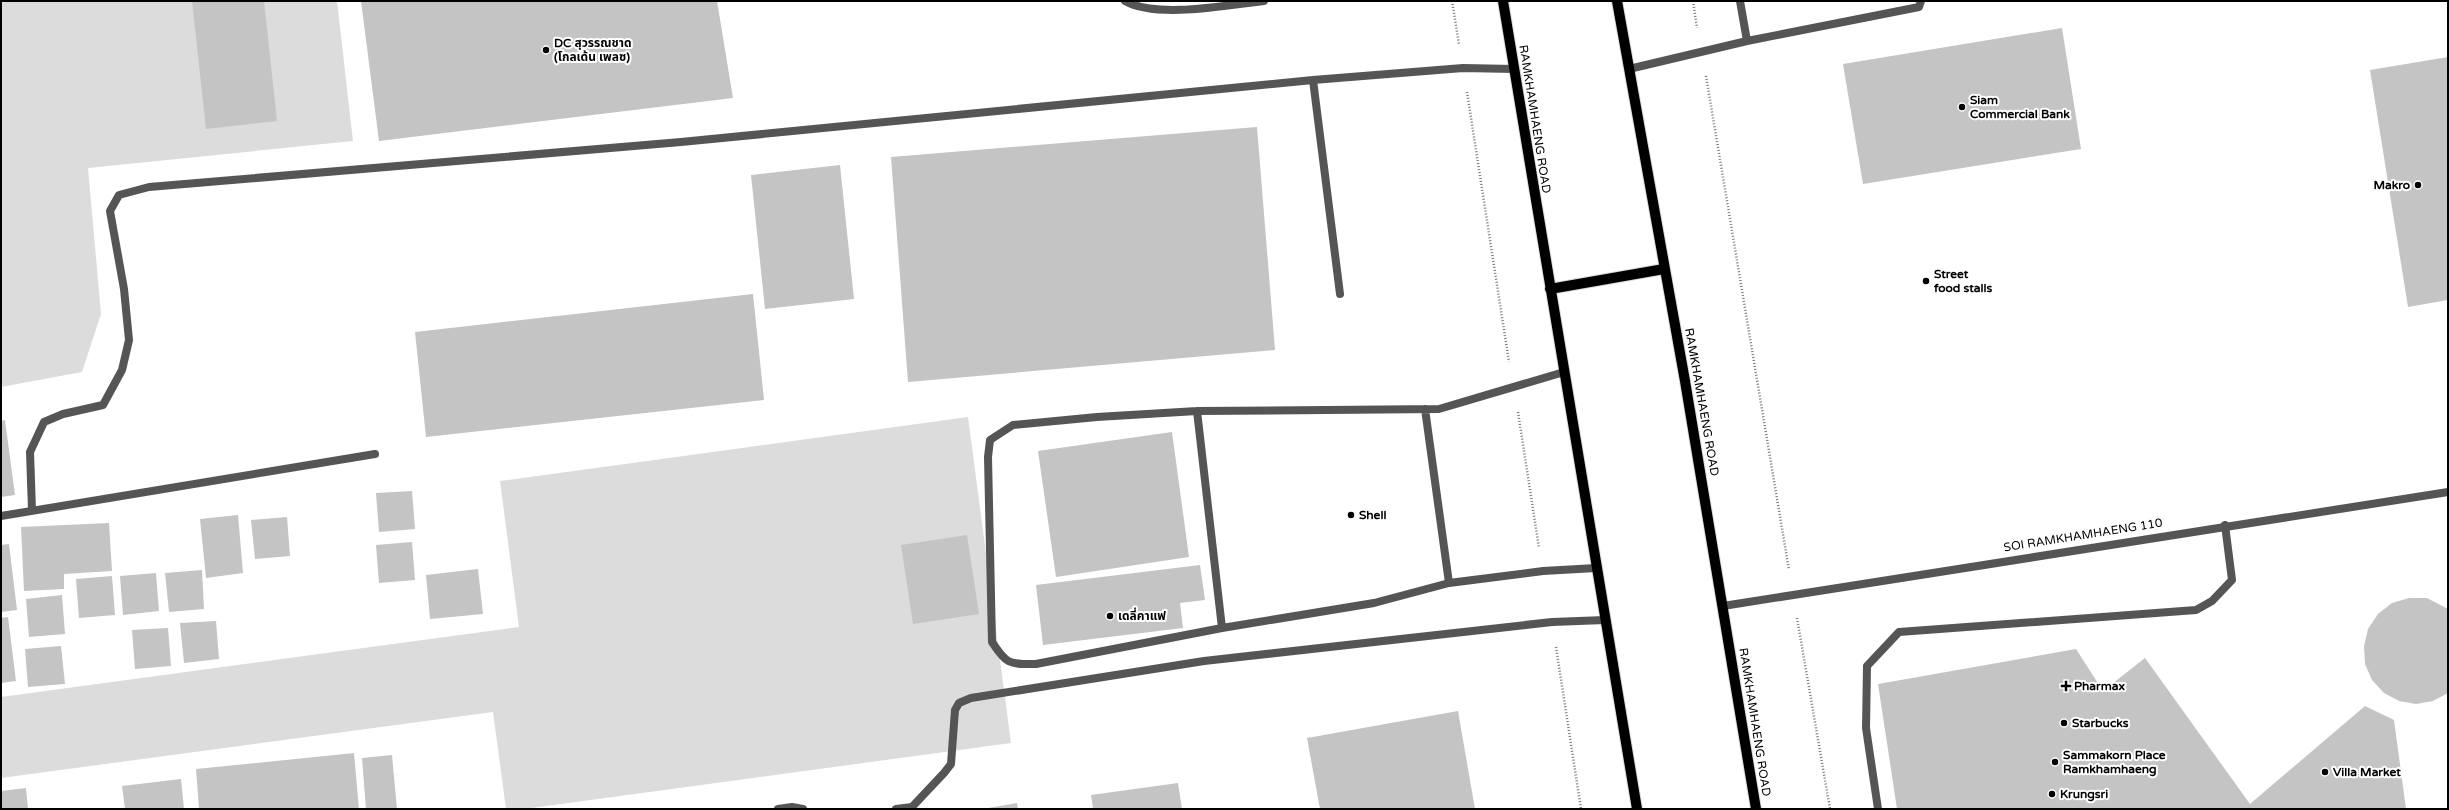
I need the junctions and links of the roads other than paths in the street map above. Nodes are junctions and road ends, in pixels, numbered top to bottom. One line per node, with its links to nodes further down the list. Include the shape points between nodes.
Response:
1 (1125, 1): 2 (street, via 1137,8 1196,9)
2 (1264, 1)
3 (1503, 1): 8 (main road, RAMKHAMHAENG ROAD)
4 (1617, 1): 9 (main road, RAMKHAMHAENG ROAD)
5 (1740, 1): 7 (street)
6 (1921, 1): 7 (street, via 1919,7)
7 (1747, 41): 9 (street)
8 (1514, 69): 10 (street, via 1463,68); 12 (main road, RAMKHAMHAENG ROAD)
9 (1629, 69): 11 (main road, RAMKHAMHAENG ROAD)
10 (1312, 80): 13 (street); 19 (street, via 681,142 149,187 119,195 110,211 124,289 129,340 122,370 103,405 63,414 44,422 30,452)
11 (1664, 269): 12 (main road); 24 (main road, RAMKHAMHAENG ROAD)
12 (1550, 289): 14 (main road, RAMKHAMHAENG ROAD)
13 (1340, 294)
14 (1564, 372): 15 (street, via 1439,409); 22 (main road, RAMKHAMHAENG ROAD)
15 (1424, 409): 16 (street); 23 (street)
16 (1197, 411): 26 (street); 26 (street, via 1013,425 990,440 988,457 992,642 1004,659 1015,664 1036,664)
17 (375, 454): 19 (street)
18 (2448, 492): 21 (street, SOI RAMKHAMHAENG 110)
19 (32, 510): 20 (street)
20 (1, 516)
21 (2225, 525): 24 (street, SOI RAMKHAMHAENG 110); 33 (street, via 2232,580 2212,601 2196,610 1899,632 1867,666 1866,728)
22 (1596, 568): 23 (street, via 1543,571); 25 (main road, RAMKHAMHAENG ROAD)
23 (1449, 583): 26 (street, via 1374,603)
24 (1723, 606): 32 (main road, RAMKHAMHAENG ROAD)
25 (1605, 620): 27 (street, via 1552,622 1204,661 971,698 959,703 955,710 951,764); 31 (main road, RAMKHAMHAENG ROAD)
26 (1222, 628)
27 (912, 808): 30 (street)
28 (778, 809): 29 (street)
29 (803, 809)
30 (896, 809)
31 (1637, 809)
32 (1756, 809)
33 (1878, 809)

